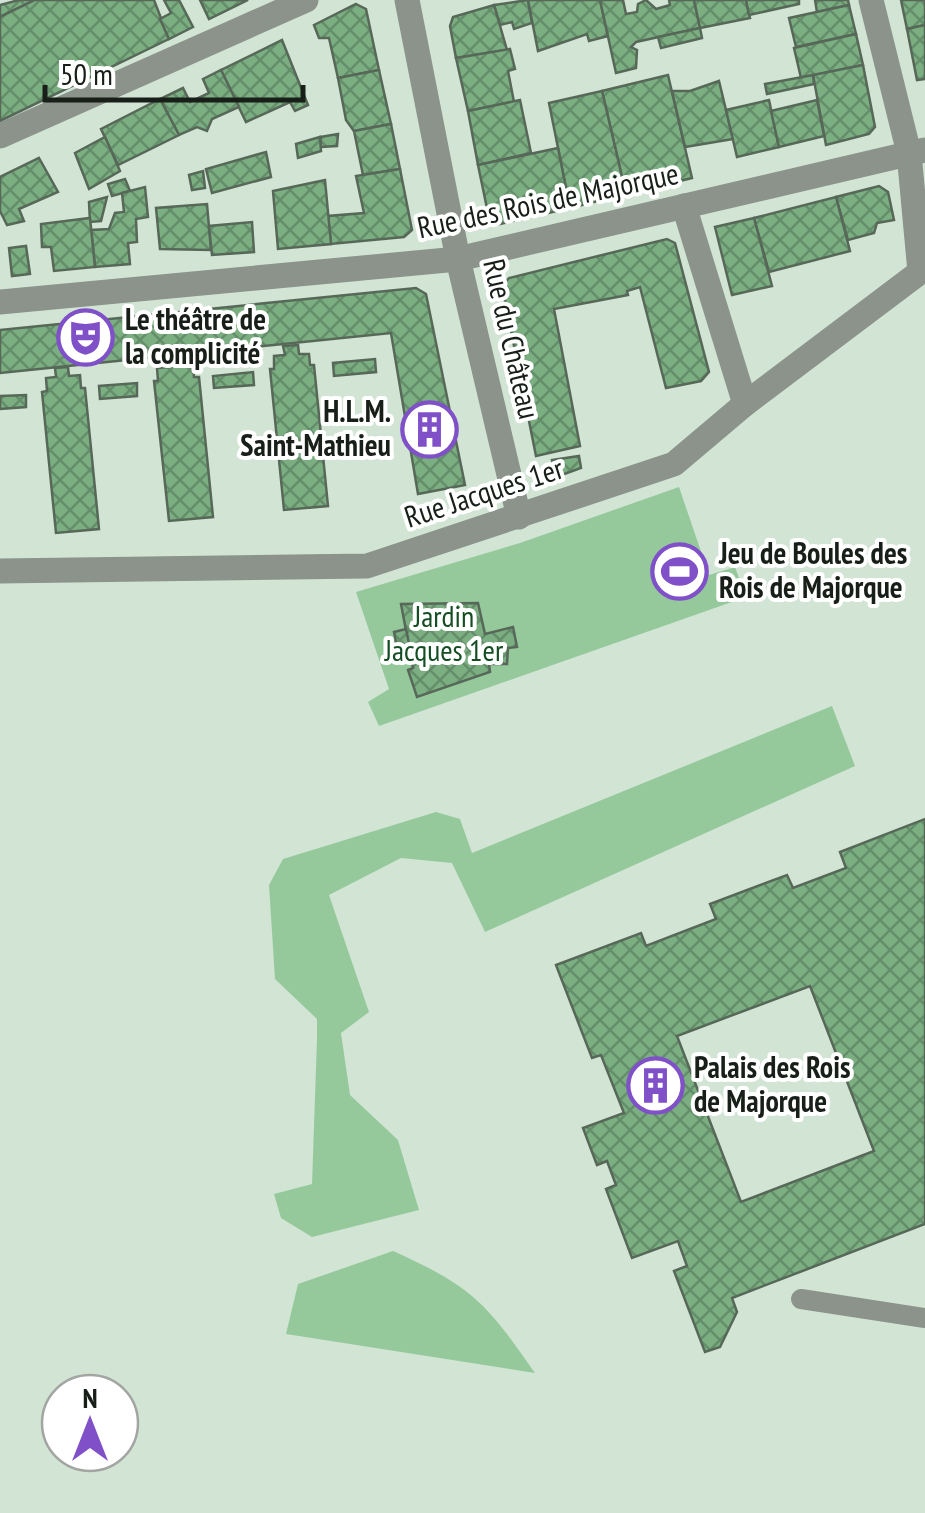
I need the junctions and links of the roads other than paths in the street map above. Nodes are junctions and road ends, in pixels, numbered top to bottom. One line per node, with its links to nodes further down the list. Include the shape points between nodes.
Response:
1 (306, 0): 4 (street)
2 (407, 0): 7 (street, Rue du Château)
3 (871, 0): 5 (street)
4 (0, 136)
5 (917, 152): 6 (street, Rue des Rois de Majorque); 8 (street)
6 (684, 206): 7 (street, Rue des Rois de Majorque); 10 (street)
7 (458, 260): 9 (street, Rue des Rois de Majorque); 11 (street, Rue du Château)
8 (922, 273): 10 (street, Rue Jacques 1er)
9 (0, 302)
10 (745, 404): 11 (street, Rue Jacques 1er, via 674,464)
11 (519, 516): 12 (street, Rue Jacques 1er, via 366,566)
12 (0, 570)
13 (801, 1299): 14 (lane)
14 (925, 1318)

